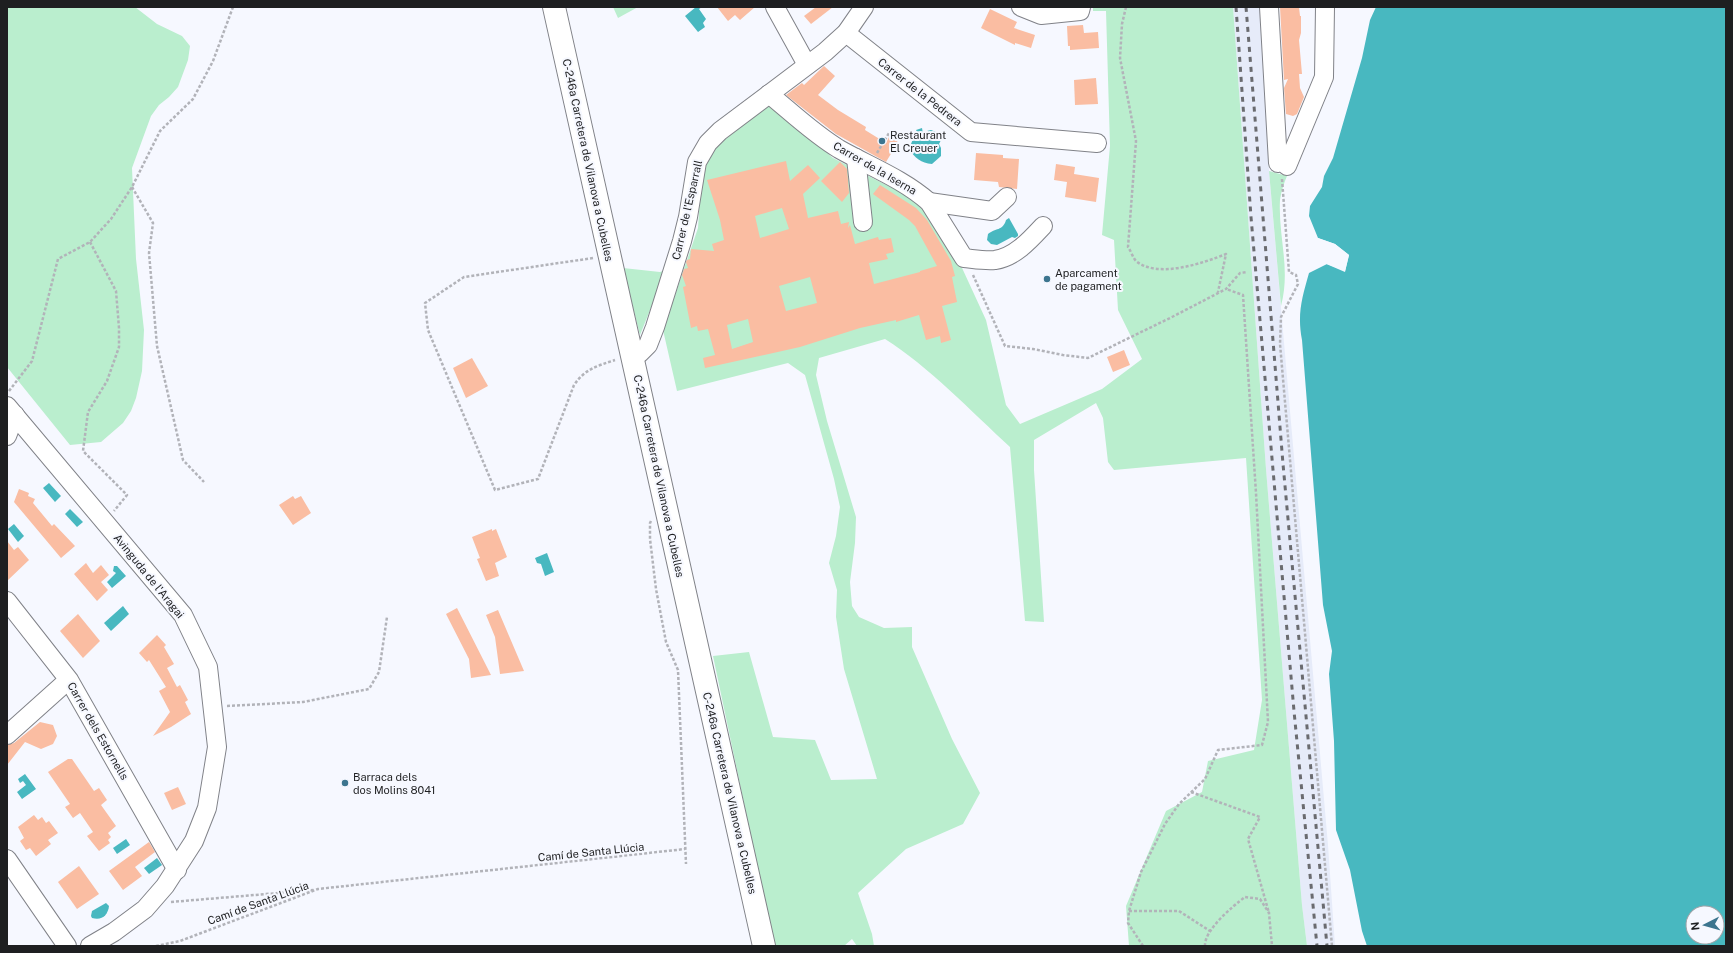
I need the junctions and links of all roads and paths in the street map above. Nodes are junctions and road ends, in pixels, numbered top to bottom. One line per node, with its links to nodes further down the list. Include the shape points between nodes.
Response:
1 (233, 7): 18 (path, via 213,61 193,99 160,131)
2 (554, 7): 24 (main road, C-246a Carretera de Vilanova a Cubelles)
3 (775, 7): 11 (street)
4 (864, 7): 10 (street, Carrer de l'Esparrall)
5 (1021, 7): 6 (street, via 1041,16 1080,11)
6 (1081, 7)
7 (1126, 7): 28 (path, via 1120,58 1136,141 1128,247 1135,260 1152,269 1167,270 1226,254)
8 (1269, 7): 17 (street, via 1276,126 1294,131)
9 (1325, 7): 17 (street, via 1324,77)
10 (846, 33): 11 (street, Carrer de l'Esparrall); 14 (street, Carrer de la Pedrera, via 971,132)
11 (807, 65): 12 (street, Carrer de l'Esparrall)
12 (769, 94): 16 (street, Carrer de la Iserna, via 838,148); 29 (street, Carrer de l'Esparrall, via 720,131 701,153 697,162 682,241 655,327 648,345)
13 (889, 133): 15 (path)
14 (1097, 143)
15 (875, 156)
16 (856, 158): 20 (street, Carrer de la Iserna, via 902,182); 21 (street)
17 (1283, 164): 58 (path, via 1281,178 1289,272 1296,275 1298,284 1281,317 1280,344)
18 (132, 187): 23 (path, via 111,219); 33 (path, via 153,222 149,253 157,346 183,460)
19 (1007, 197): 20 (street, via 992,211)
20 (929, 202): 25 (street, Carrer de la Iserna)
21 (863, 222)
22 (1043, 226): 25 (street, via 1018,249 1004,257 987,260)
23 (90, 242): 30 (path, via 58,259 32,361); 35 (path, via 116,291 119,328 119,347 107,381 88,412 82,451 127,495)
24 (609, 255): 29 (main road, C-246a Carretera de Vilanova a Cubelles); 29 (path, via 464,277 425,303 428,330 495,490 538,479 574,385 581,375 594,367)
25 (964, 258): 28 (path, via 1005,346 1063,355 1088,358)
26 (1247, 272): 27 (path, via 1240,273)
27 (1226, 289): 28 (path); 41 (path, via 1243,295 1268,722 1262,745 1218,750 1205,779)
28 (1218, 292)
29 (633, 357): 34 (main road, C-246a Carretera de Vilanova a Cubelles)
30 (7, 393)
31 (11, 410): 32 (street); 35 (street, Avinguda de l'Aragai)
32 (7, 436)
33 (204, 482)
34 (667, 509): 42 (path, via 654,517 650,523 650,539 666,642 678,670); 54 (main road, C-246a Carretera de Vilanova a Cubelles)
35 (106, 523): 39 (street, Avinguda de l'Aragai, via 183,615 208,667)
36 (7, 601): 45 (street, Carrer dels Estornells, via 69,680)
37 (387, 617): 39 (path, via 379,672 369,689 303,702)
38 (65, 683): 40 (street)
39 (213, 707): 45 (street, Avinguda de l'Aragai, via 217,748 207,808 194,841)
40 (7, 735)
41 (1191, 792): 48 (path, via 1164,824 1141,872); 49 (path, via 1260,817 1248,839)
42 (685, 849): 44 (path); 46 (path, Camí de Santa Llúcia)
43 (7, 859): 51 (street)
44 (686, 864)
45 (177, 870): 52 (street, Avinguda de l'Aragai, via 145,909)
46 (318, 889): 47 (path); 53 (path, Camí de Santa Llúcia, via 180,940)
47 (164, 902)
48 (1129, 911): 50 (path, via 1179,911); 55 (path, via 1128,923)
49 (1268, 913): 50 (path, via 1260,899 1245,897); 57 (path)
50 (1210, 931): 56 (path)
51 (68, 946)
52 (90, 946)
53 (156, 946)
54 (764, 946)
55 (1143, 946)
56 (1205, 946)
57 (1272, 946)
58 (1332, 946)

